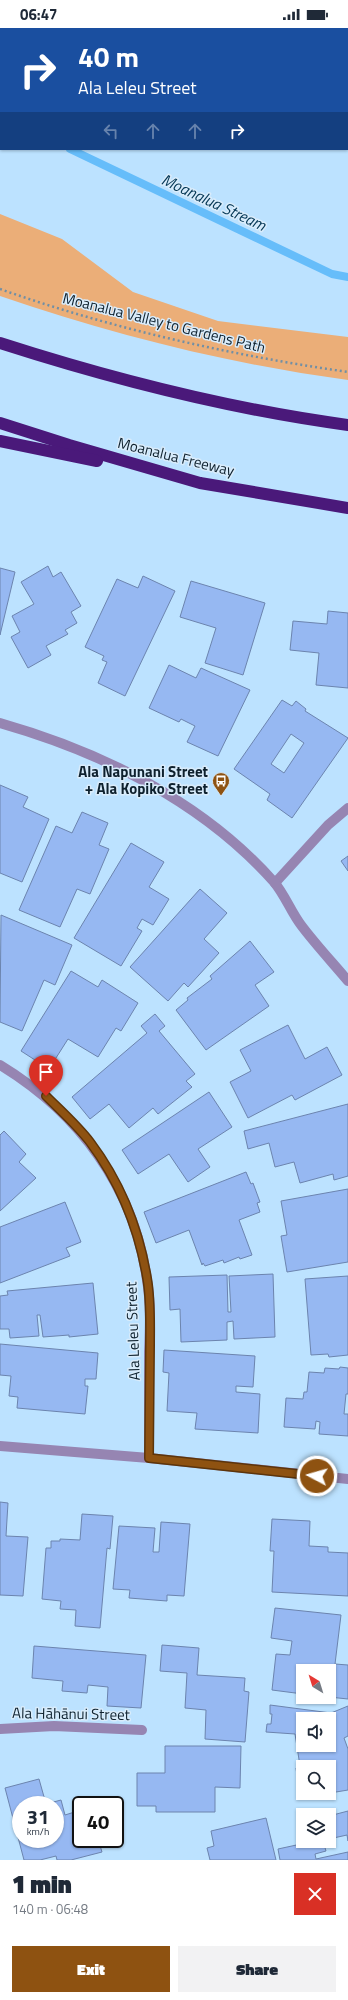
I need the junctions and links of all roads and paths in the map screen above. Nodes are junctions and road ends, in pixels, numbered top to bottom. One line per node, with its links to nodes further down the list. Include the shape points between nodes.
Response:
1 (0, 289): 3 (path, Moanalua Valley to Gardens Path, via 88,318 198,346)
2 (0, 343): 5 (highway, via 136,384 228,406)
3 (348, 372)
4 (0, 423): 7 (highway, Moanalua Freeway, via 69,446)
5 (348, 425)
6 (0, 441): 7 (highway)
7 (200, 482): 8 (highway, Moanalua Freeway)
8 (348, 508)
9 (0, 723): 11 (street, via 69,745 148,783 217,829 244,851)
10 (348, 808): 11 (street, via 328,825)
11 (275, 883): 12 (street, via 301,925)
12 (348, 981)
13 (0, 1065): 15 (street, Ala Leleu Street, via 46,1096 90,1142 107,1167 133,1222 147,1280 150,1310)
14 (0, 1446): 15 (street)
15 (149, 1458): 16 (street)
16 (348, 1479)
17 (0, 1729): 18 (street, Ala Hāhānui Street, via 54,1726)
18 (142, 1730)

